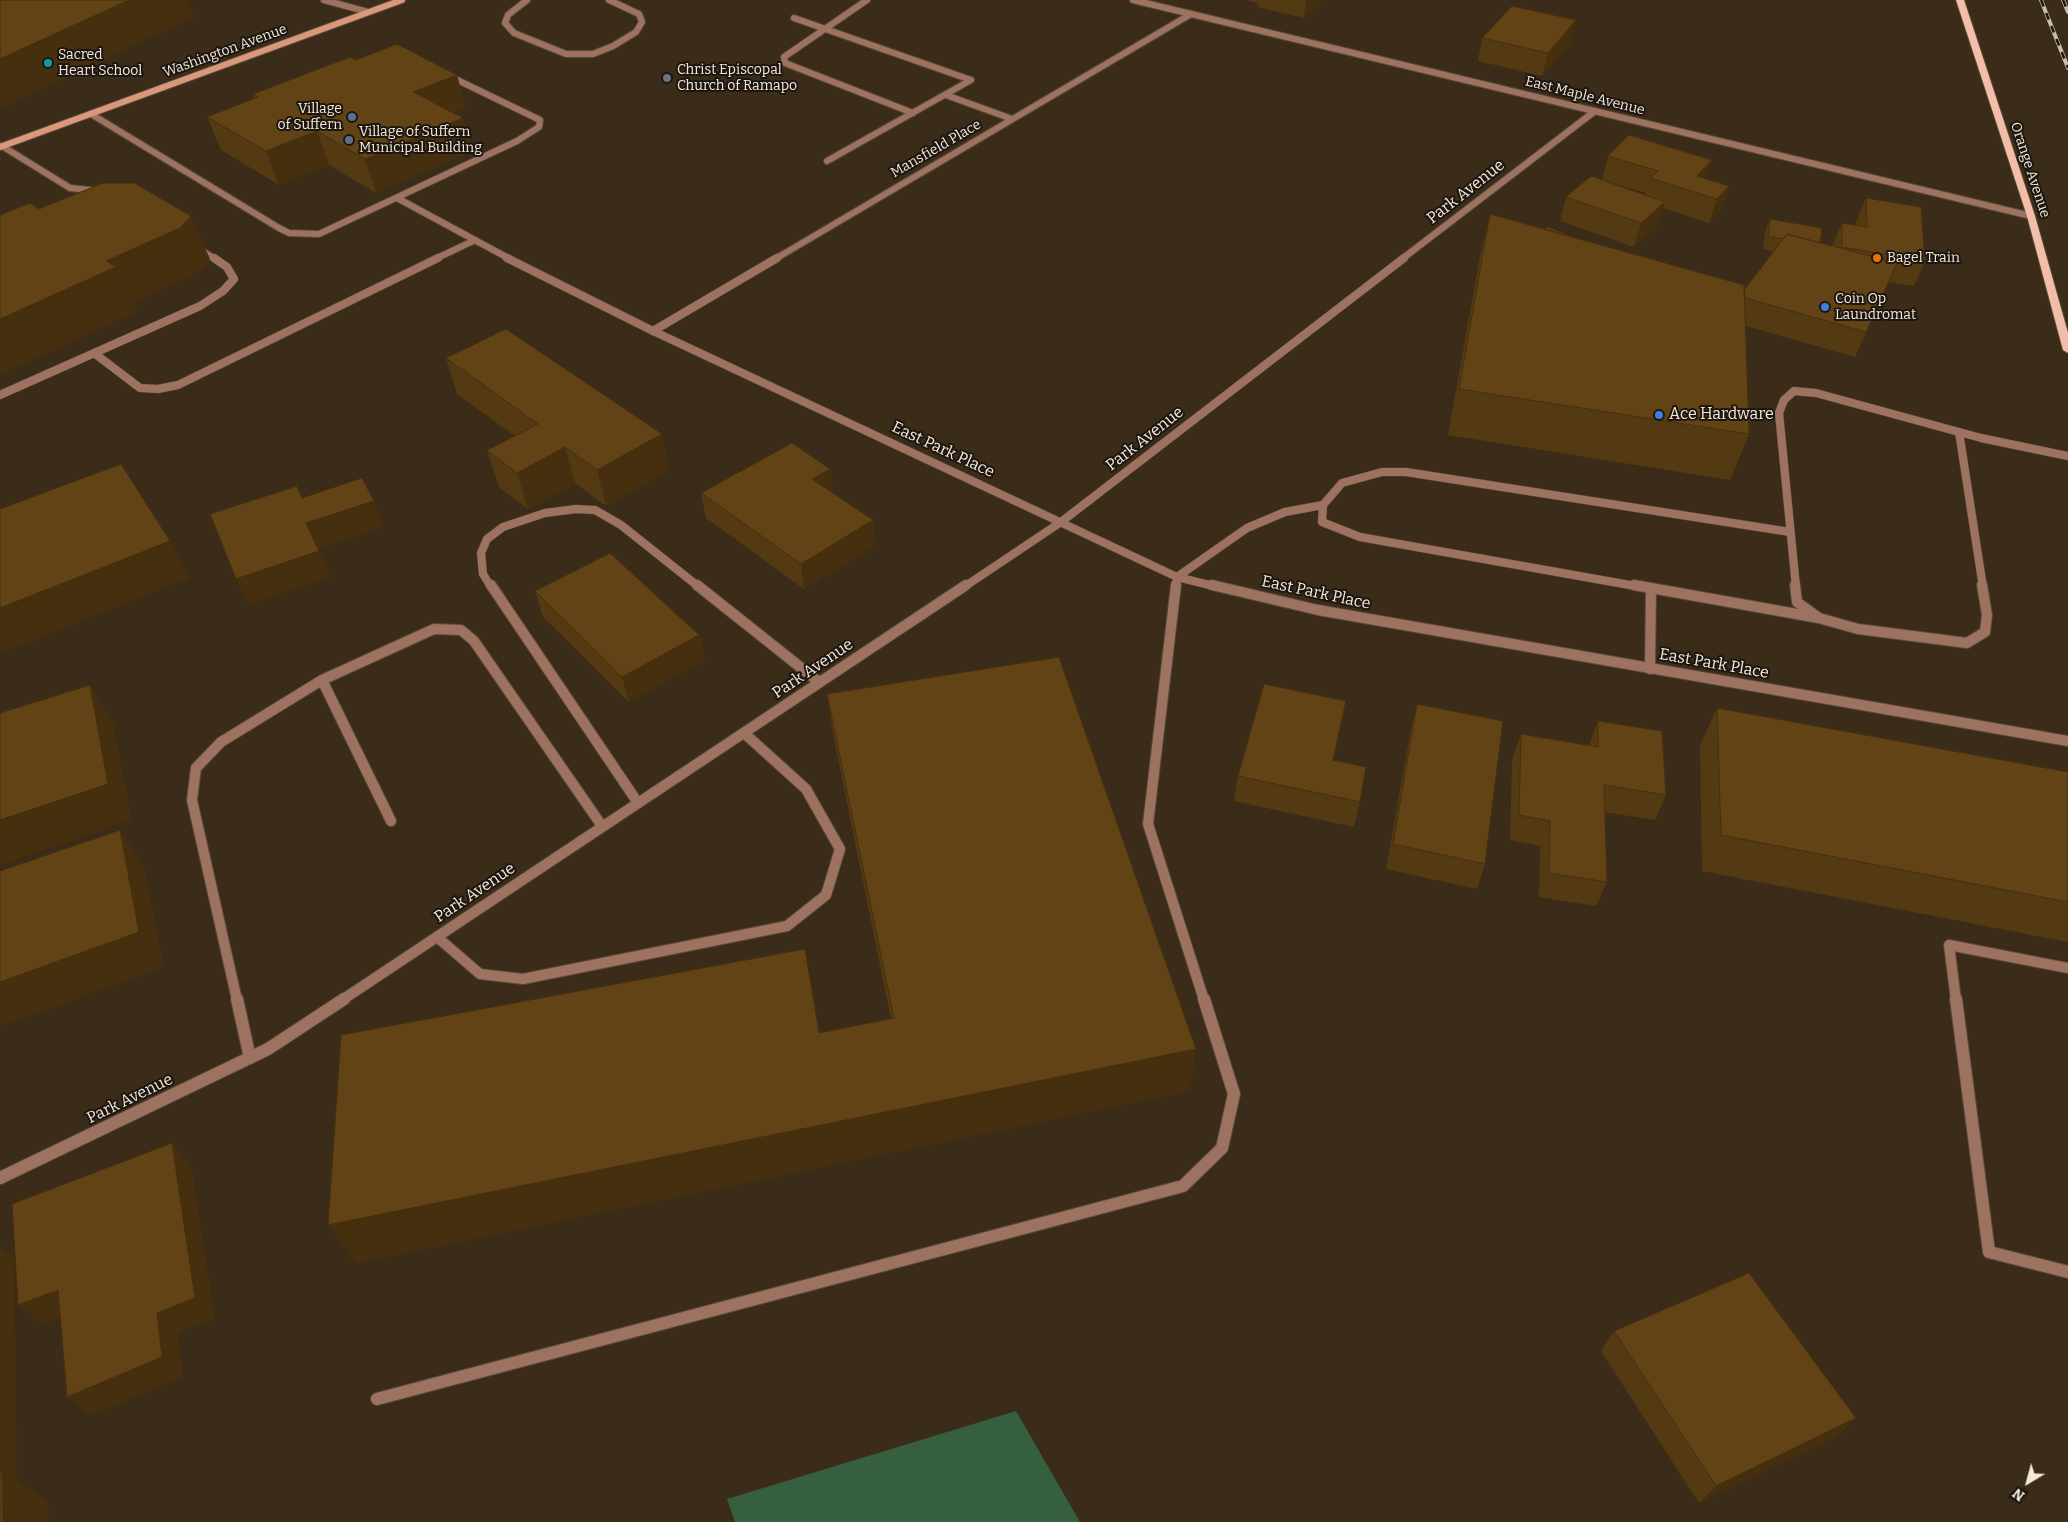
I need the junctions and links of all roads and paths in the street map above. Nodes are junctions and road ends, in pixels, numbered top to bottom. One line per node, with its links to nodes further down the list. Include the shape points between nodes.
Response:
1 (324, 0): 8 (street)
2 (402, 0): 8 (street, Washington Avenue)
3 (527, 0): 4 (street, via 508,15 505,24 514,33 566,54 593,54 636,32 642,22 639,14)
4 (609, 0)
5 (867, 0): 11 (street)
6 (1133, 0): 9 (street, East Maple Avenue)
7 (1960, 0): 22 (main road, Orange Avenue)
8 (368, 12): 16 (street, Washington Avenue)
9 (1191, 14): 14 (street, East Maple Avenue); 17 (street, Mansfield Place)
10 (794, 18): 11 (street)
11 (824, 29): 13 (street, via 971,80); 15 (street, via 784,57 785,63)
12 (440, 72): 21 (street, via 540,120 539,127 517,141)
13 (946, 95): 15 (street); 17 (street)
14 (1595, 112): 22 (street, East Maple Avenue); 32 (street, Park Avenue)
15 (913, 113): 19 (street)
16 (90, 114): 18 (street, Washington Avenue); 21 (street, via 289,233 319,234)
17 (1012, 119): 25 (street, Mansfield Place)
18 (1, 147): 20 (street, via 63,184)
19 (828, 161)
20 (105, 193)
21 (397, 198): 23 (street, East Park Place)
22 (2030, 216): 26 (main road, Orange Avenue)
23 (473, 240): 25 (street, East Park Place); 27 (street, via 178,385 140,388)
24 (194, 246): 27 (street, via 227,268 234,279 223,292 200,306)
25 (653, 331): 32 (street, East Park Place)
26 (2068, 350)
27 (94, 353): 28 (street)
28 (0, 395)
29 (1960, 432): 30 (street); 33 (street, via 1816,393 1794,391 1784,400 1779,412); 36 (street, via 1987,616 1985,632 1966,643 1858,629)
30 (2068, 456)
31 (1323, 505): 33 (street, via 1342,483 1382,472 1406,472); 34 (street, via 1285,512 1247,528); 35 (street, via 1322,522 1360,537)
32 (1061, 522): 34 (street, East Park Place); 39 (street, Park Avenue)
33 (1790, 532): 36 (street, via 1797,602)
34 (1177, 577): 37 (street, East Park Place, via 1318,610); 50 (street, via 1148,824 1234,1094 1222,1148 1183,1186)
35 (1651, 588): 36 (street); 37 (street)
36 (1819, 618)
37 (1650, 669): 41 (street, East Park Place)
38 (322, 680): 43 (street); 44 (street, via 434,629 461,630 474,640); 47 (street, via 221,742 196,768 192,800)
39 (819, 682): 40 (street, Park Avenue); 42 (street, via 621,525 595,510 545,513 503,527 487,540 480,553 483,574)
40 (744, 733): 42 (street, Park Avenue); 45 (street, via 806,789 840,849 826,895 787,926 523,979 480,974)
41 (2068, 741)
42 (638, 803): 44 (street, Park Avenue)
43 (391, 821)
44 (602, 826): 45 (street, Park Avenue)
45 (437, 937): 47 (street, Park Avenue)
46 (2068, 968): 49 (street, via 1949,945 1989,1252)
47 (250, 1058): 48 (street, Park Avenue)
48 (0, 1178)
49 (2068, 1272)
50 (377, 1399)

